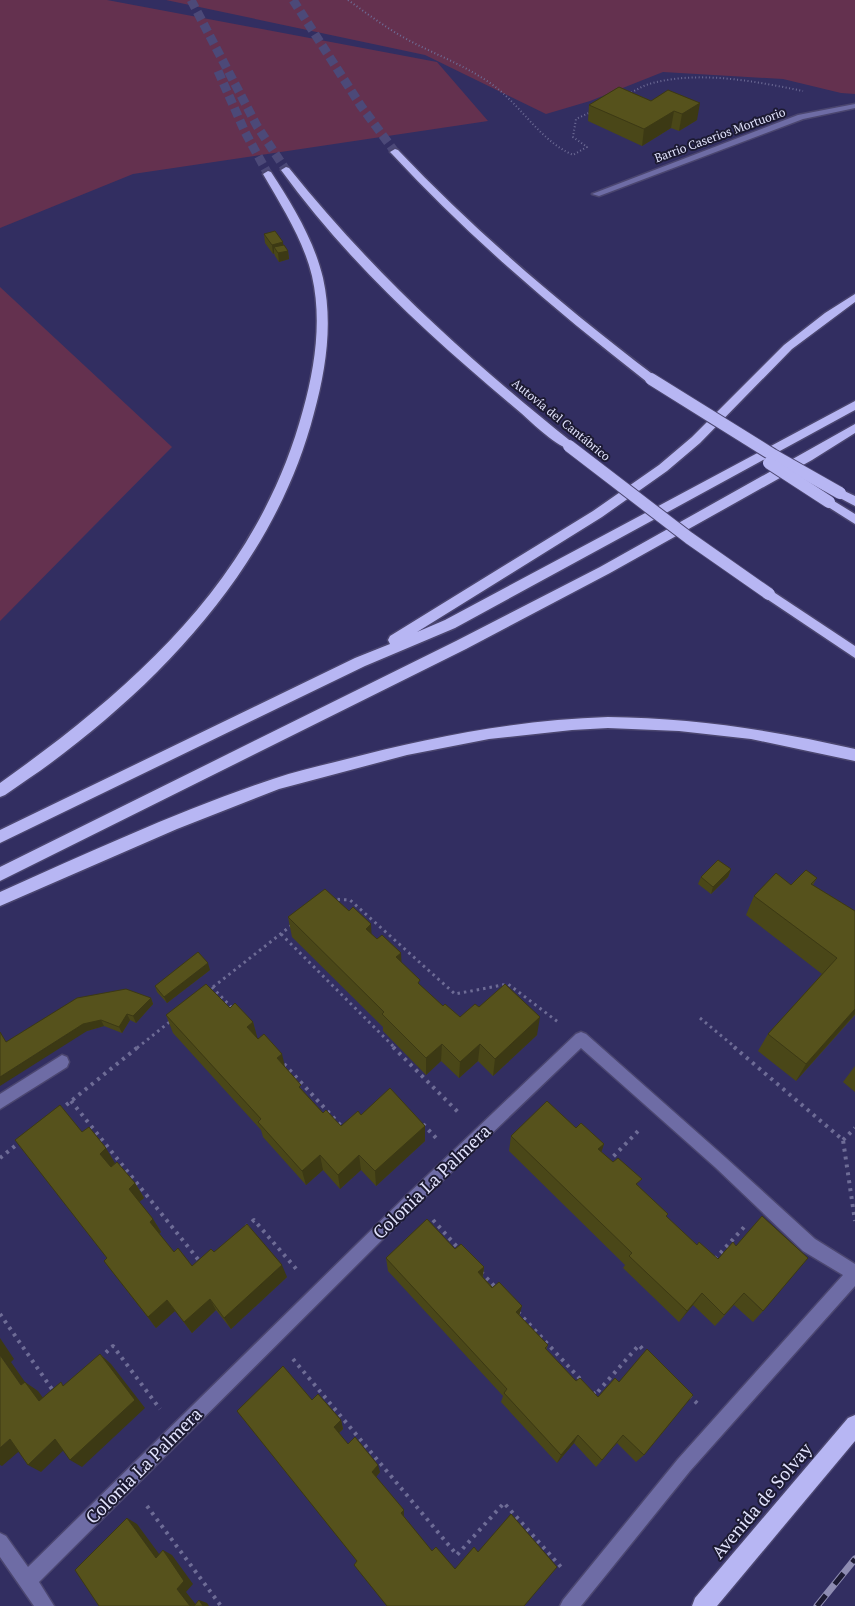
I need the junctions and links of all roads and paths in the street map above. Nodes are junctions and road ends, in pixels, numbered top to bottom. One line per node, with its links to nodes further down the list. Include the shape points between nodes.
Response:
1 (348, 0): 5 (path, via 410,41 476,74 508,97 556,149 573,155 586,147 573,137 576,120)
2 (804, 91): 3 (path, via 702,79 648,84)
3 (625, 95)
4 (855, 106): 9 (street, Barrio Caserios Mortuorio, via 801,117)
5 (595, 110)
6 (394, 152): 11 (highway, via 500,255 573,319)
7 (286, 170): 18 (highway, Autovía del Cantábrico, bridge, via 338,236 404,305 463,359 681,532)
8 (268, 174): 21 (highway, via 308,248 317,276 321,308 322,344 314,388 302,441 284,486 262,530 184,635 66,744)
9 (596, 194)
10 (855, 297): 19 (highway, via 788,348 664,467 552,544)
11 (651, 379): 16 (highway, bridge); 17 (highway, bridge)
12 (855, 405): 19 (highway, via 450,624)
13 (855, 428): 15 (highway)
14 (855, 437): 15 (highway)
15 (808, 457): 23 (highway, via 605,570 461,645)
16 (855, 502)
17 (855, 520)
18 (855, 652)
19 (360, 662): 22 (highway)
20 (855, 755): 24 (highway, via 756,734 633,723 574,724 457,738 278,784 219,805)
21 (0, 791)
22 (0, 837)
23 (0, 874)
24 (0, 899)
25 (325, 899): 33 (path, via 350,900 456,994 508,984)
26 (296, 922): 27 (path)
27 (281, 934): 28 (path); 43 (path)
28 (212, 987): 29 (path); 30 (path)
29 (205, 993)
30 (239, 1016)
31 (175, 1017): 36 (path)
32 (700, 1018): 44 (path)
33 (581, 1039): 38 (street); 43 (street, Colonia La Palmera)
34 (279, 1059): 42 (path)
35 (62, 1062): 37 (street)
36 (71, 1101): 39 (path); 56 (path, via 203,1266)
37 (0, 1102)
38 (659, 1109): 49 (path); 52 (street)
39 (57, 1113)
40 (417, 1118): 48 (path)
41 (855, 1128): 44 (path)
42 (346, 1131)
43 (480, 1135): 48 (street, Colonia La Palmera)
44 (843, 1140): 53 (path)
45 (21, 1141): 47 (path)
46 (600, 1156): 49 (path)
47 (0, 1158)
48 (456, 1158): 51 (street, Colonia La Palmera)
49 (607, 1162): 50 (path)
50 (614, 1169)
51 (413, 1199): 55 (path); 61 (street, Colonia La Palmera)
52 (764, 1204): 57 (path); 59 (street, via 809,1245)
53 (855, 1222)
54 (240, 1233): 61 (path, via 254,1220)
55 (460, 1250)
56 (210, 1259)
57 (712, 1262)
58 (474, 1264): 60 (path)
59 (855, 1274): 69 (street)
60 (501, 1293)
61 (318, 1294): 64 (street, Colonia La Palmera)
62 (514, 1308): 65 (path, via 595,1395 639,1345)
63 (0, 1314): 67 (path, via 56,1395)
64 (275, 1337): 71 (street, Colonia La Palmera); 75 (path, via 457,1555 504,1503)
65 (652, 1359)
66 (92, 1364): 71 (path, via 113,1346)
67 (63, 1389)
68 (685, 1392): 69 (path)
69 (718, 1425): 75 (street)
70 (855, 1426): 79 (highway, Avenida de Solvay)
71 (178, 1433): 72 (street, Colonia La Palmera)
72 (129, 1481): 74 (street, Colonia La Palmera); 77 (path)
73 (0, 1542): 74 (street)
74 (27, 1581): 76 (street)
75 (582, 1590): 78 (street)
76 (45, 1606)
77 (220, 1606)
78 (569, 1606)
79 (703, 1606)

